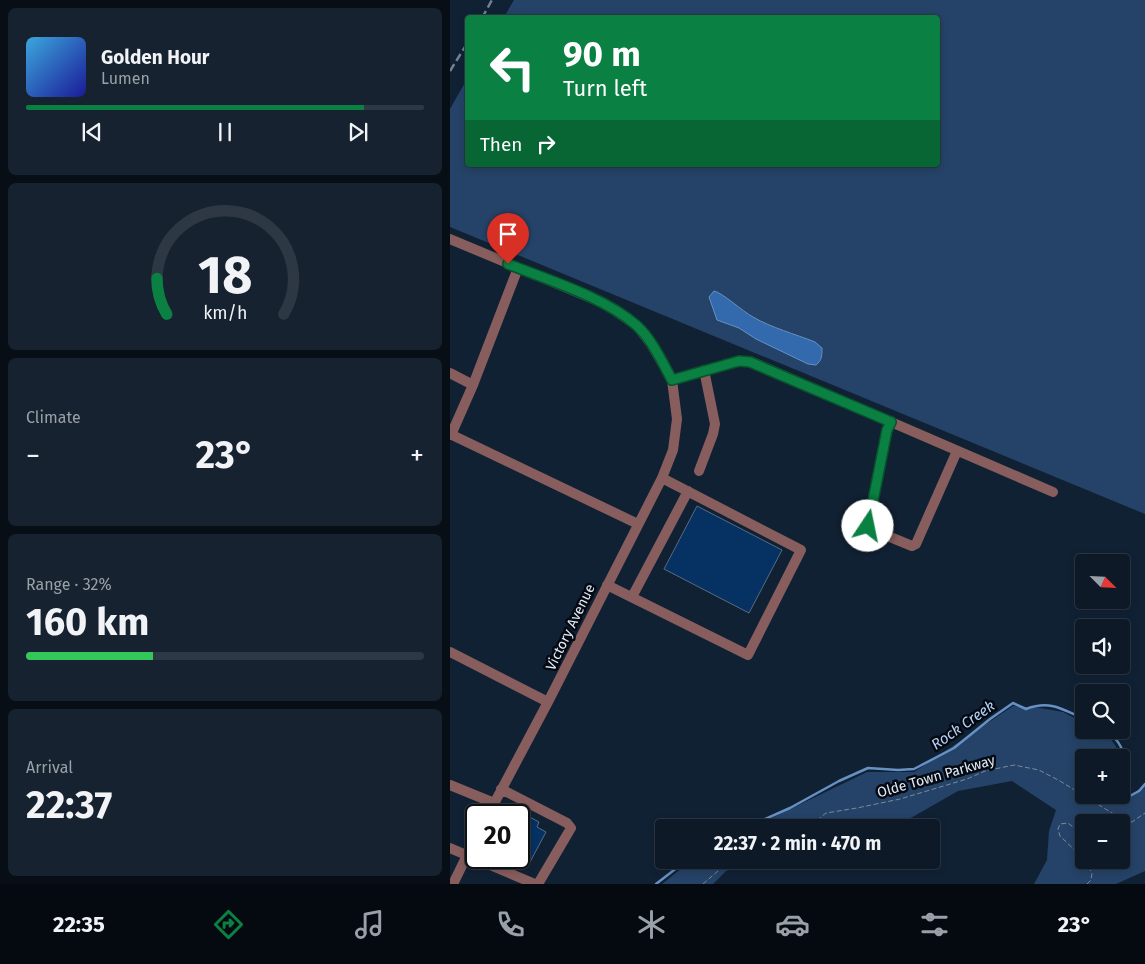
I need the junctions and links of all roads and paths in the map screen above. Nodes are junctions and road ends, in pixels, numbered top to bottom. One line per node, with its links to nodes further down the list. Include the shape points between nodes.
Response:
1 (450, 239): 2 (street)
2 (518, 268): 5 (street, via 605,304 637,326); 6 (street)
3 (704, 370): 5 (street); 7 (street, via 739,361 750,362); 10 (street, via 715,424)
4 (450, 373): 6 (street)
5 (672, 380): 11 (street, Victory Avenue, via 677,420 673,450)
6 (473, 385): 8 (street)
7 (891, 422): 9 (street); 9 (street, via 868,526 873,530 912,546 916,544)
8 (450, 434): 14 (street)
9 (957, 451): 13 (street)
10 (699, 471)
11 (662, 478): 12 (street); 14 (street, Victory Avenue)
12 (688, 491): 16 (street); 16 (street, via 801,550 748,655)
13 (1053, 492)
14 (638, 524): 15 (street, Victory Avenue)
15 (607, 585): 16 (street); 18 (street, Victory Avenue)
16 (632, 597)
17 (450, 652): 18 (street)
18 (548, 702): 20 (street, Victory Avenue)
19 (450, 785): 21 (street)
20 (501, 790): 21 (street, Victory Avenue); 35 (street, via 571,828)
21 (494, 803)
22 (1114, 814): 24 (path, Olde Town Parkway, via 1038,770 1014,765 985,771 900,799 826,813)
23 (1145, 814): 25 (path)
24 (819, 819)
25 (1130, 822)
26 (1075, 828): 28 (path, via 1068,822 1060,824 1058,829 1060,836)
27 (450, 848): 29 (street)
28 (1075, 851)
29 (465, 855)
30 (465, 860): 34 (street)
31 (500, 869): 35 (street)
32 (720, 869): 36 (path)
33 (1090, 869): 37 (path, via 1091,880)
34 (453, 884)
35 (537, 884)
36 (703, 884)
37 (1086, 884)

